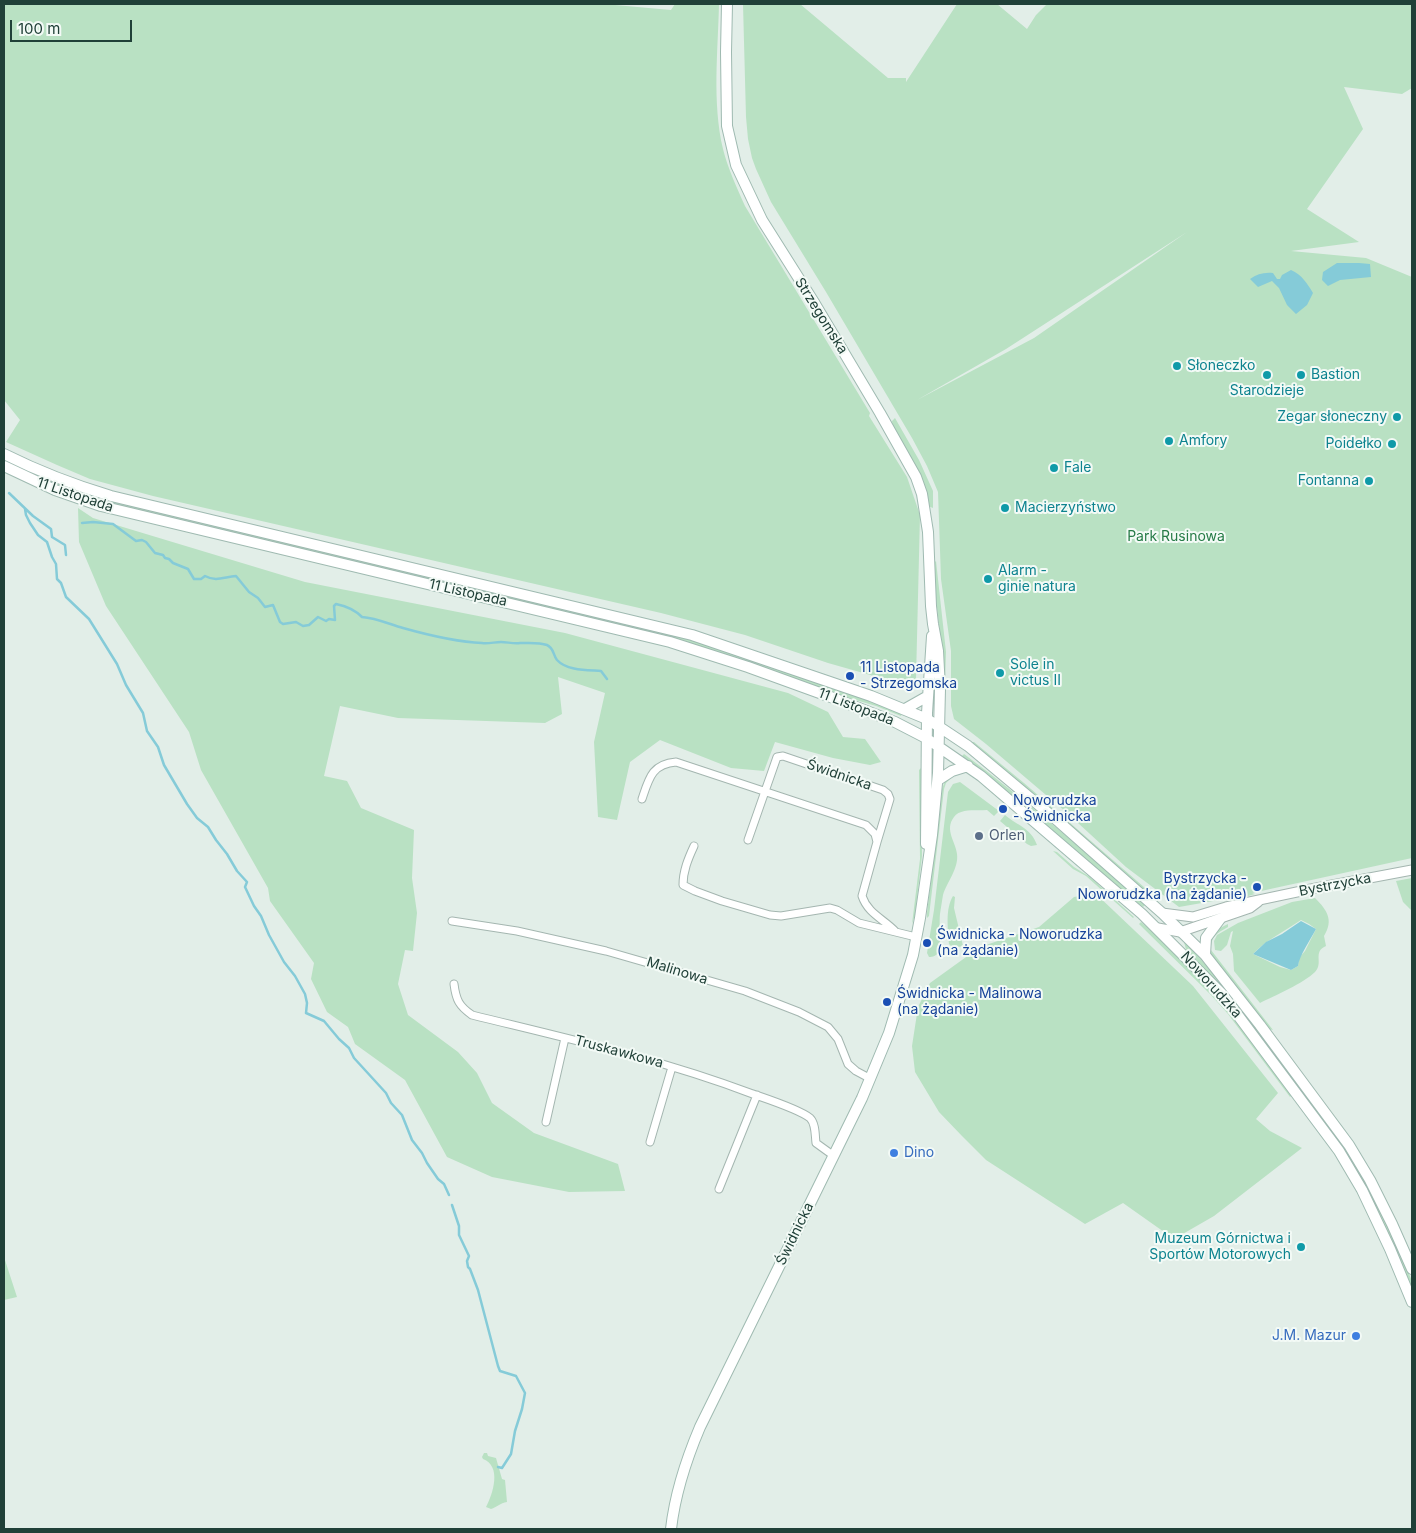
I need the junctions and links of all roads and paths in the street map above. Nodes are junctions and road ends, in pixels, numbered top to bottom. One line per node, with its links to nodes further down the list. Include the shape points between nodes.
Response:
1 (727, 4): 4 (main road, Strzegomska, via 727,126 736,165 762,220 860,378 916,476 928,532)
2 (4, 454): 6 (main road, 11 Listopada, via 49,475 111,496 692,635)
3 (4, 466): 9 (main road, 11 Listopada, via 55,490 102,506 670,642 810,690 895,722)
4 (933, 624): 5 (main road, Strzegomska); 8 (main road, Strzegomska, via 940,689)
5 (928, 696): 6 (main road); 7 (main road, Strzegomska)
6 (905, 709): 7 (main road, 11 Listopada)
7 (927, 719): 8 (main road, Noworudzka); 9 (main road, Świdnicka)
8 (938, 726): 10 (main road, Strzegomska); 21 (main road, Noworudzka, via 1016,786)
9 (926, 738): 10 (main road, Noworudzka); 19 (main road, Świdnicka)
10 (938, 744): 11 (main road, Noworudzka); 12 (main road, Świdnicka)
11 (968, 766): 12 (main road); 25 (main road, Noworudzka)
12 (938, 780): 19 (main road, Świdnicka)
13 (764, 791): 14 (street, via 676,762 664,764 653,772); 15 (street, Świdnicka); 16 (street, via 866,825 875,834); 16 (street, Świdnicka, via 776,757 783,756 883,790 890,799)
14 (642, 799)
15 (748, 840)
16 (877, 842): 26 (street, Świdnicka, via 862,896 873,914)
17 (694, 846): 26 (street, Świdnicka, via 683,885 695,891 770,915 830,908 859,923)
18 (1412, 870): 20 (street, Bystrzycka)
19 (926, 875): 28 (main road, Świdnicka)
20 (1258, 902): 22 (street, Bystrzycka); 23 (street, Bystrzycka)
21 (1162, 914): 22 (street, Bystrzycka); 27 (main road, Noworudzka)
22 (1192, 917): 27 (street)
23 (1220, 919): 27 (street, Bystrzycka); 30 (main road, via 1206,938)
24 (452, 921): 34 (street, Malinowa, via 517,931 606,951 745,991 828,1027 838,1039 848,1064)
25 (1158, 928): 27 (street, Bystrzycka); 29 (main road, Noworudzka)
26 (896, 932): 28 (street, Świdnicka)
27 (1180, 932): 29 (street); 30 (main road, Noworudzka)
28 (916, 937): 34 (main road, Świdnicka, via 894,1017)
29 (1179, 950): 41 (main road, Noworudzka, via 1222,994 1339,1150 1390,1248)
30 (1205, 955): 40 (main road, Noworudzka, via 1349,1145 1370,1180)
31 (454, 984): 32 (street, Truskawkowa, via 456,997 472,1015)
32 (566, 1038): 33 (street, Truskawkowa); 36 (street, Truskawkowa)
33 (672, 1067): 35 (street, Truskawkowa); 37 (street, Truskawkowa)
34 (871, 1079): 38 (main road, Świdnicka)
35 (757, 1095): 38 (street, Truskawkowa, via 810,1118 816,1143); 39 (street)
36 (546, 1122)
37 (650, 1142)
38 (834, 1156): 42 (main road, Świdnicka, via 700,1427 679,1489)
39 (719, 1189)
40 (1412, 1269)
41 (1412, 1302)
42 (671, 1529)

